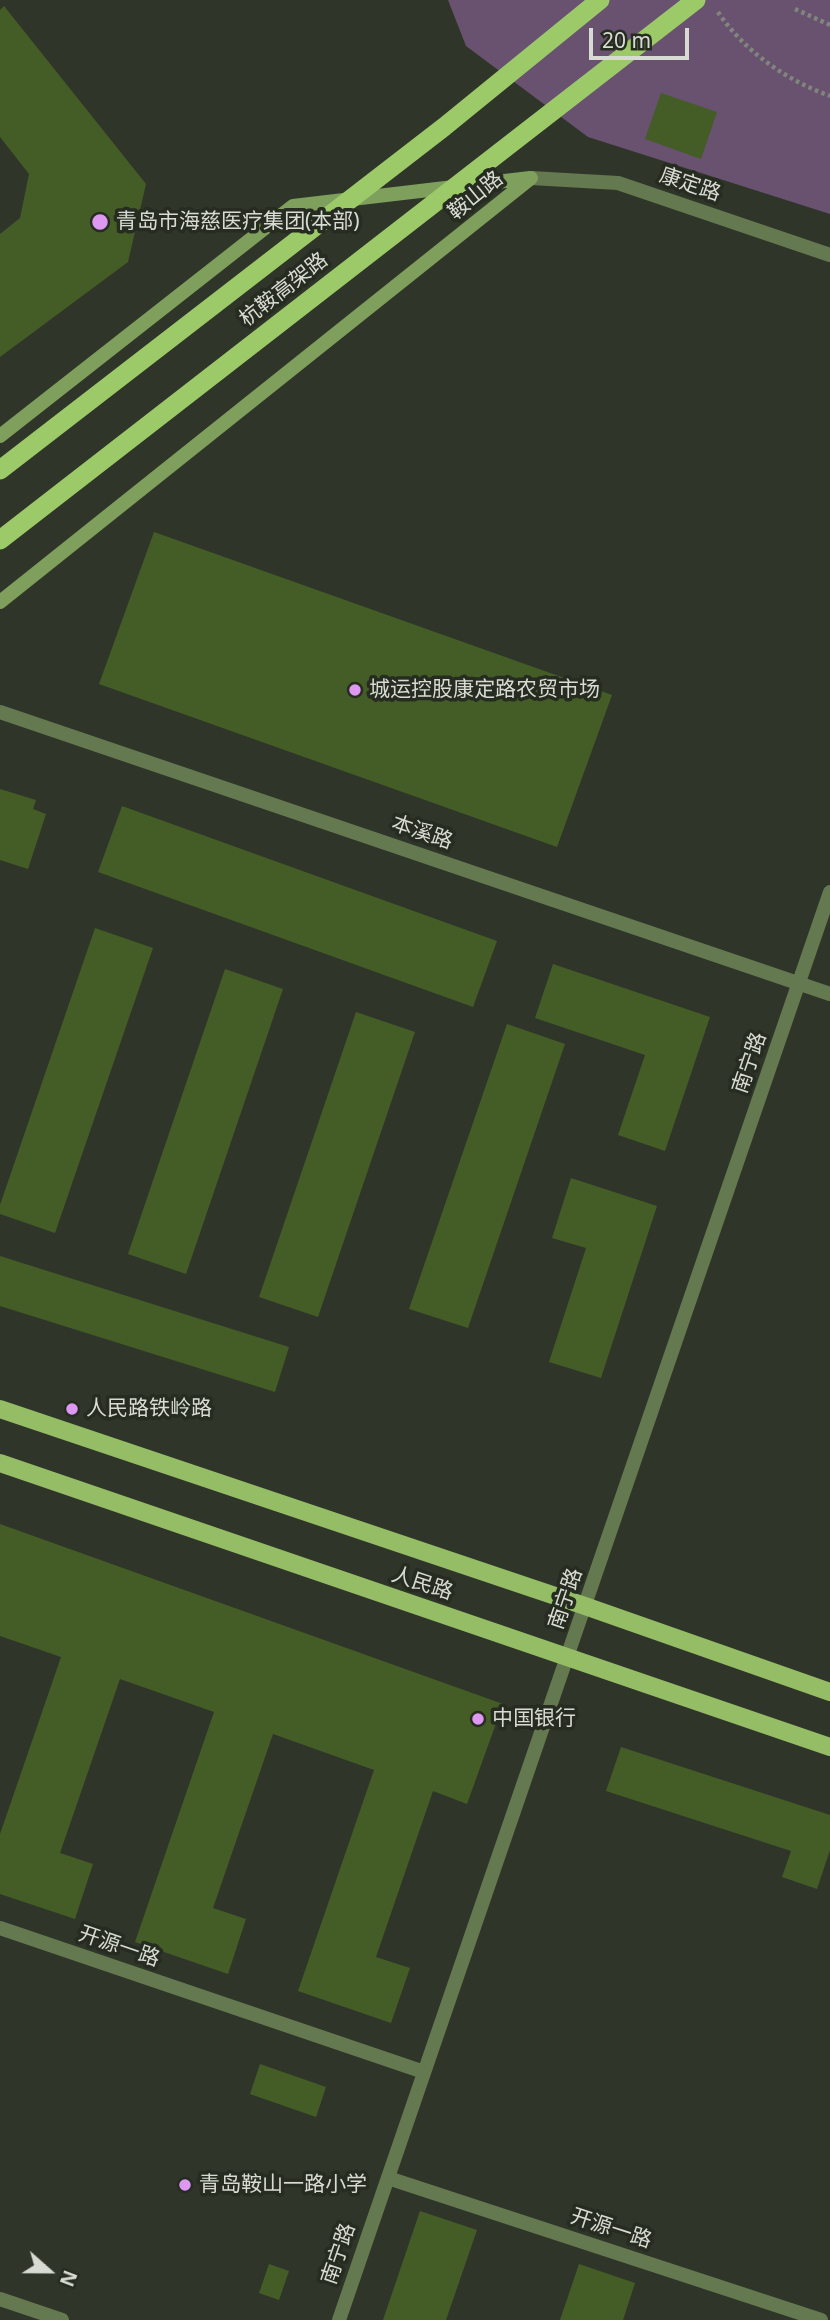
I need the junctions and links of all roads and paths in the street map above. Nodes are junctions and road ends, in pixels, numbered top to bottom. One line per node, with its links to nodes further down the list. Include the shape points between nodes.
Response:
1 (600, 0): 10 (highway, 杭鞍高架路, bridge)
2 (696, 0): 11 (highway, 杭鞍高架路, bridge)
3 (795, 9): 5 (path)
4 (717, 11): 6 (path, via 732,34 774,68)
5 (830, 25)
6 (830, 96)
7 (531, 178): 8 (street, 康定路, via 618,183); 9 (main road, 鞍山路, via 293,206); 12 (main road, 鞍山路)
8 (830, 255)
9 (0, 436)
10 (0, 470)
11 (0, 540)
12 (0, 602)
13 (0, 712): 15 (street, 本溪路)
14 (830, 891): 15 (street, 南宁路)
15 (800, 984): 16 (street, 本溪路); 19 (street, 南宁路)
16 (830, 994)
17 (0, 1409): 19 (main road, 人民路)
18 (0, 1463): 20 (main road, 人民路)
19 (585, 1606): 20 (street, 南宁路); 21 (main road, 人民路)
20 (568, 1657): 22 (main road, 人民路); 24 (street, 南宁路)
21 (830, 1692)
22 (830, 1747)
23 (0, 1928): 24 (street, 开源一路)
24 (424, 2072): 25 (street, 南宁路)
25 (388, 2178): 28 (street, 南宁路); 29 (street, 开源一路)
26 (0, 2299): 27 (street)
27 (62, 2320)
28 (339, 2320)
29 (821, 2320)

